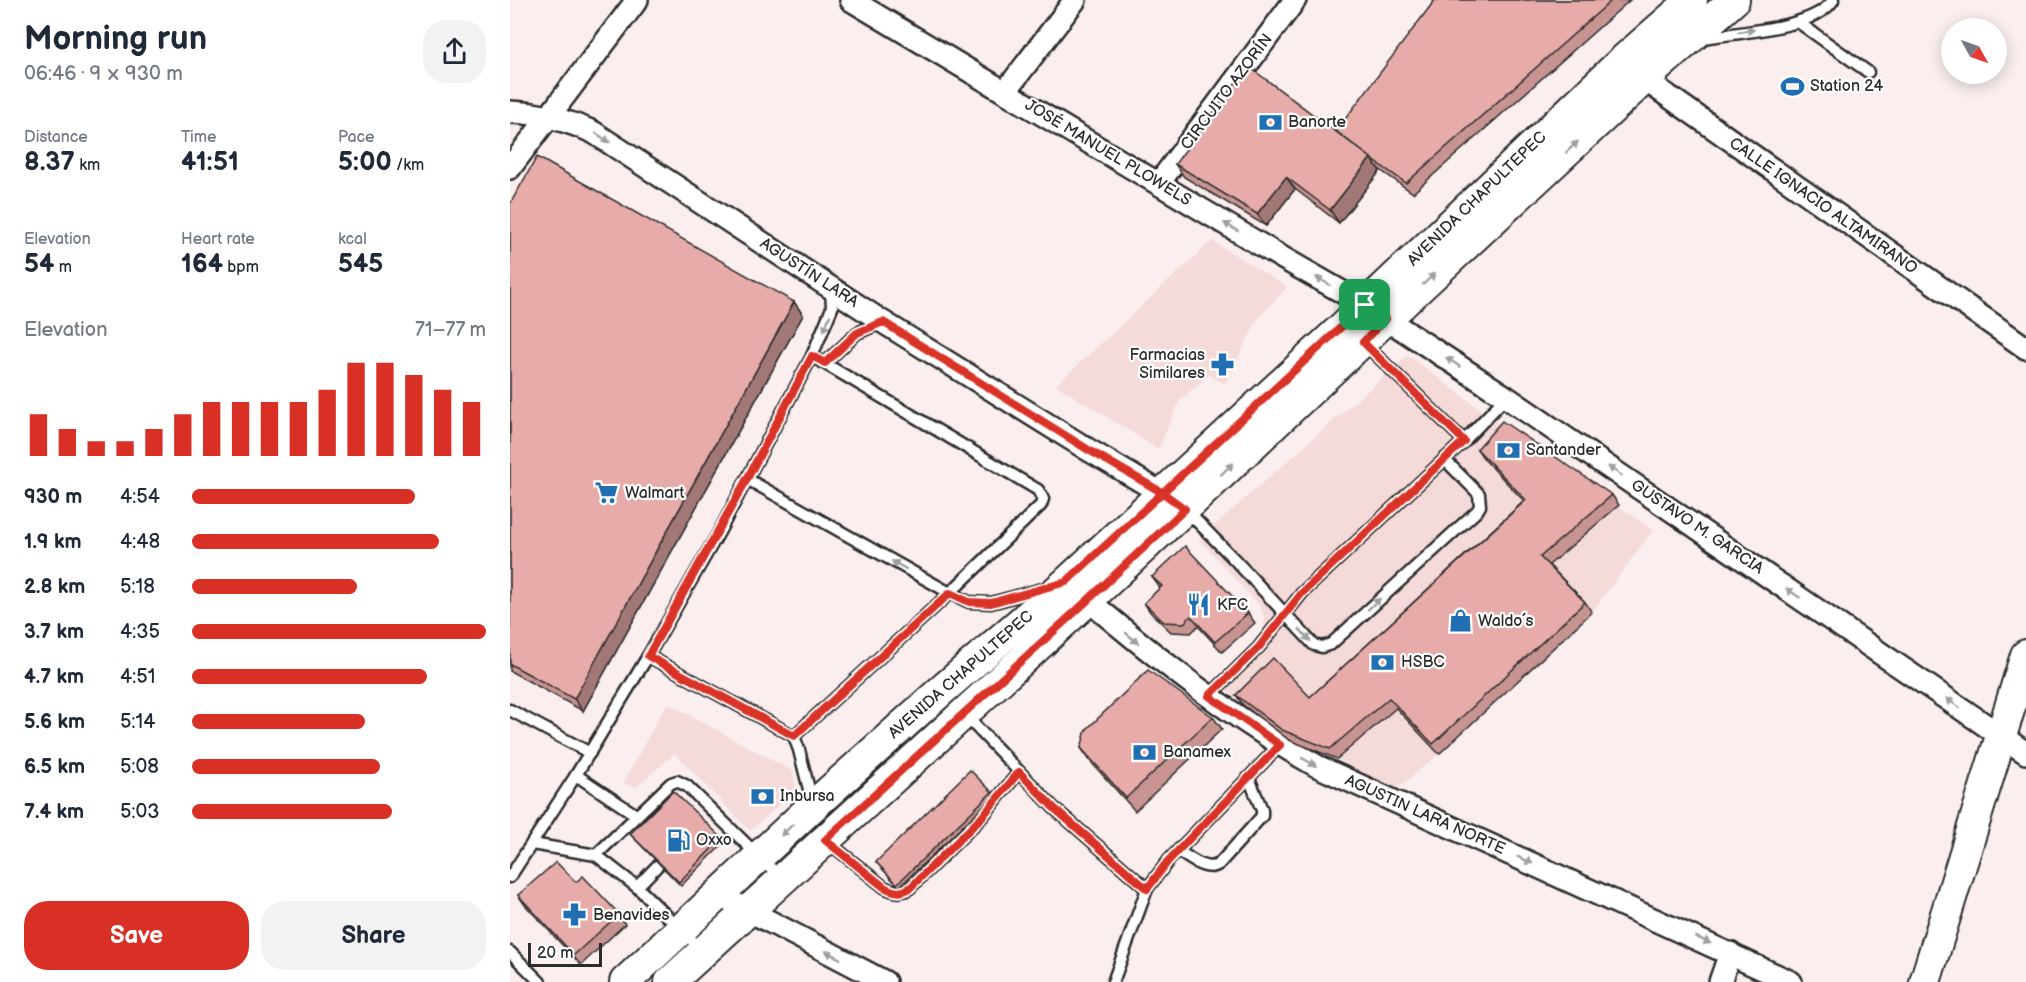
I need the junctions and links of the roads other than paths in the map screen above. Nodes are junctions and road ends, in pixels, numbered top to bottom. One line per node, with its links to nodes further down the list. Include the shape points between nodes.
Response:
1 (637, 0): 14 (street)
2 (1075, 0): 12 (street)
3 (1295, 0): 16 (street, CIRCUITO AZORÍN)
4 (1692, 0): 9 (main road, AVENIDA CHAPULTEPEC)
5 (1734, 0): 9 (main road)
6 (1833, 0): 8 (lane, via 1814,17)
7 (857, 2): 12 (street, JOSÉ MANUEL PLOWELS)
8 (1798, 22): 9 (lane, one-way to 8); 11 (lane)
9 (1679, 30): 10 (main road, AVENIDA CHAPULTEPEC)
10 (1633, 71): 19 (main road, AVENIDA CHAPULTEPEC); 20 (street, CALLE IGNACIO ALTAMIRANO)
11 (1868, 72)
12 (1005, 92): 16 (street, JOSÉ MANUEL PLOWELS)
13 (510, 112): 14 (street, AGUSTÍN LARA)
14 (549, 116): 15 (street); 17 (street, AGUSTÍN LARA, one-way to 17, via 593,132)
15 (510, 168)
16 (1159, 183): 19 (street, JOSÉ MANUEL PLOWELS, one-way to 16)
17 (830, 288): 18 (street, AGUSTÍN LARA); 21 (lane, one-way to 21, via 832,308)
18 (883, 322): 22 (lane, via 857,333); 27 (street, AGUSTÍN LARA)
19 (1361, 326): 23 (street, GUSTAVO M. GARCIA, one-way to 19); 24 (lane); 27 (main road, AVENIDA CHAPULTEPEC)
20 (2026, 348)
21 (812, 356): 22 (lane); 26 (lane)
22 (825, 363): 29 (lane, via 1042,494 1041,505)
23 (1506, 397): 24 (lane); 37 (street, GUSTAVO M. GARCIA, one-way to 23)
24 (1464, 441): 25 (lane)
25 (1444, 459): 30 (lane); 30 (lane, one-way to 25, via 1314,645 1330,644 1477,511 1479,494)
26 (747, 479): 29 (lane, one-way to 26); 32 (lane)
27 (1174, 501): 28 (main road); 28 (main road, AVENIDA CHAPULTEPEC, via 1106,546); 30 (lane)
28 (1077, 591): 29 (lane, via 991,603 969,602); 33 (street, AGUSTIN LARA NORTE, one-way to 33); 34 (main road, AVENIDA CHAPULTEPEC)
29 (950, 593): 36 (lane)
30 (1284, 613): 33 (lane, via 1259,647)
31 (2026, 655): 37 (main road)
32 (648, 656): 36 (lane); 40 (lane)
33 (1209, 696): 38 (street, AGUSTIN LARA NORTE)
34 (952, 701): 39 (main road, AVENIDA CHAPULTEPEC); 42 (lane); 49 (main road)
35 (510, 710): 40 (lane)
36 (794, 736): 45 (lane)
37 (2002, 737): 41 (street, GUSTAVO M. GARCIA); 72 (main road)
38 (1280, 745): 44 (lane); 64 (street, AGUSTIN LARA NORTE, one-way to 64, via 1317,766)
39 (873, 752): 45 (main road, AVENIDA CHAPULTEPEC); 49 (main road, via 828,813)
40 (590, 753): 43 (lane)
41 (2026, 753)
42 (1019, 772): 49 (lane, via 982,817 903,892 884,887); 58 (lane)
43 (576, 775): 47 (lane); 50 (lane)
44 (1249, 778): 51 (lane); 51 (lane, via 1262,816 1219,864 1208,868)
45 (813, 806): 53 (main road, AVENIDA CHAPULTEPEC, one-way to 53)
46 (714, 811): 47 (lane, via 677,781); 48 (lane); 53 (lane)
47 (636, 815): 52 (lane)
48 (704, 821)
49 (825, 840): 56 (main road)
50 (532, 844): 52 (lane); 55 (lane)
51 (1178, 851): 58 (lane)
52 (596, 855): 57 (lane)
53 (760, 857): 56 (lane); 59 (main road, AVENIDA CHAPULTEPEC)
54 (659, 864): 57 (lane)
55 (510, 877)
56 (782, 879): 60 (main road)
57 (637, 887): 61 (lane)
58 (1147, 889): 69 (lane)
59 (719, 895): 60 (street); 61 (main road, AVENIDA CHAPULTEPEC)
60 (746, 911): 62 (main road); 68 (street, one-way to 60)
61 (682, 929): 62 (lane); 66 (main road, AVENIDA CHAPULTEPEC)
62 (703, 951): 67 (main road)
63 (510, 952): 65 (lane)
64 (1730, 953): 70 (street); 71 (street, AGUSTIN LARA NORTE)
65 (540, 982)
66 (625, 982)
67 (670, 982)
68 (885, 982)
69 (1113, 982)
70 (1720, 982)
71 (1791, 982)
72 (1925, 982)

